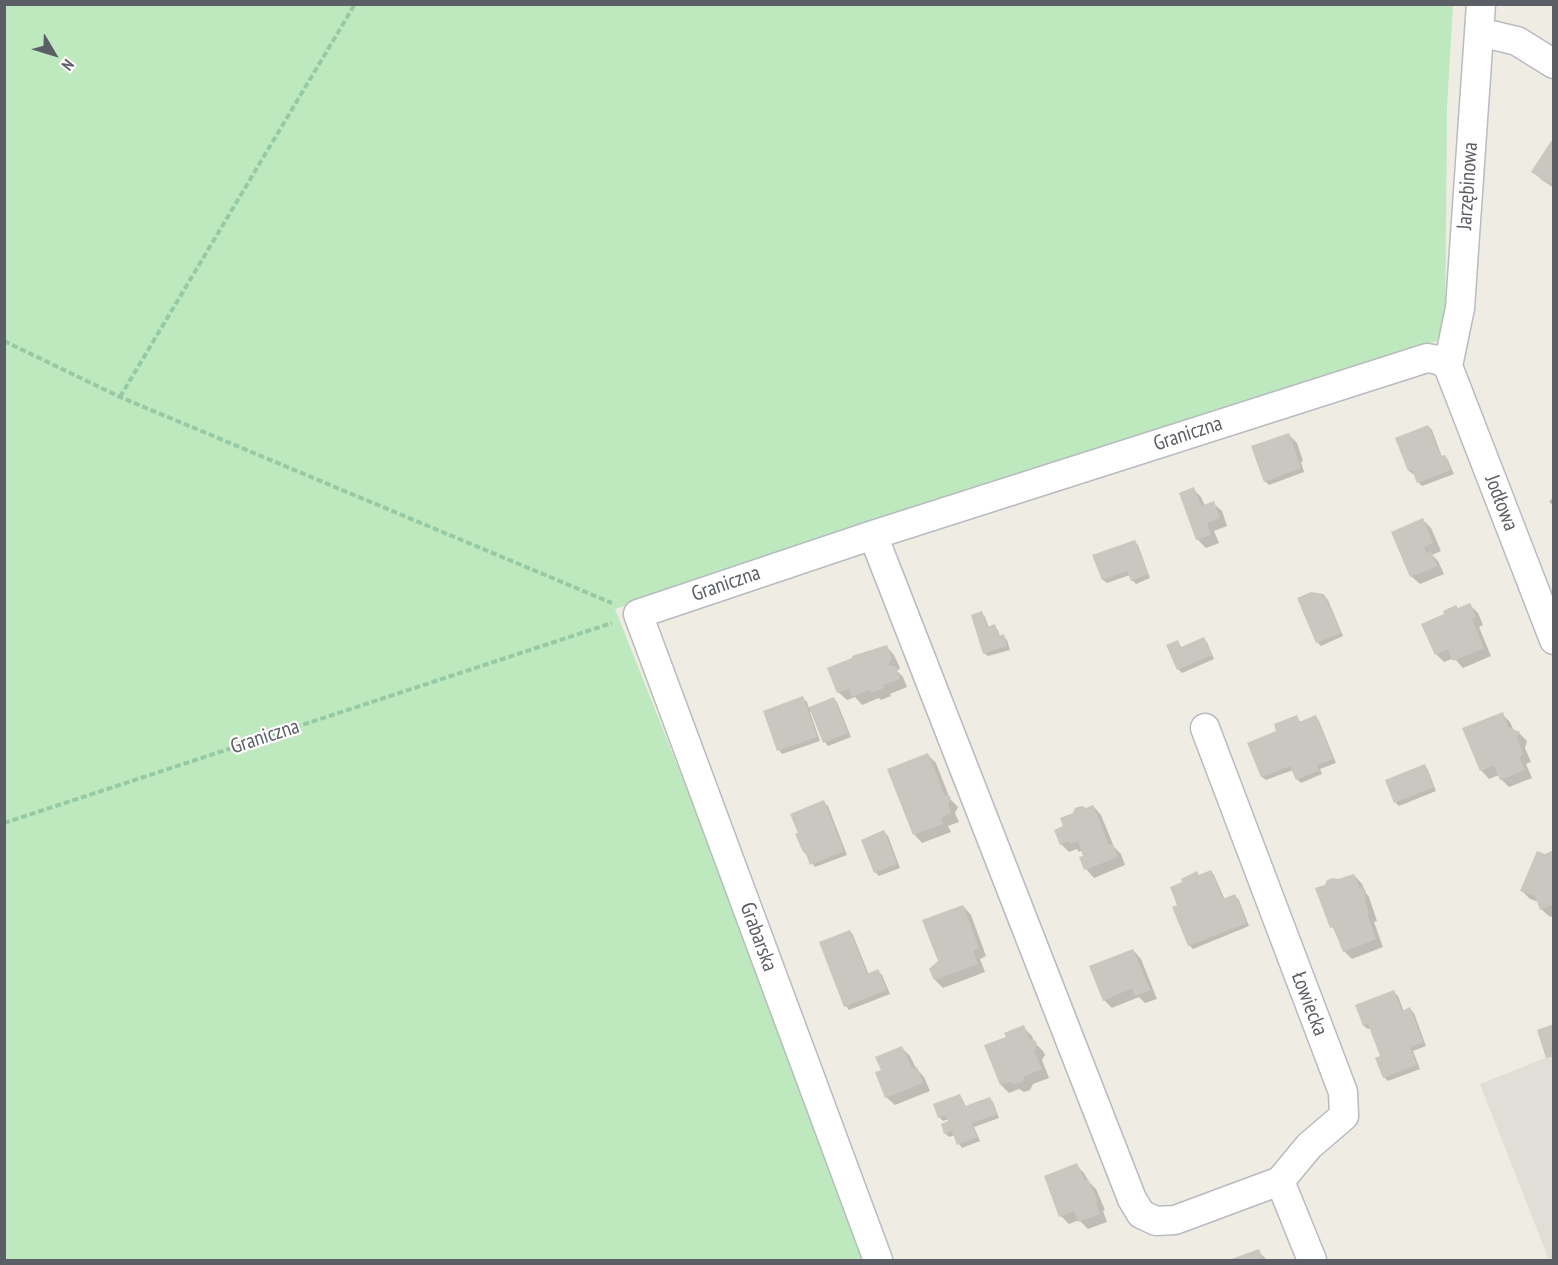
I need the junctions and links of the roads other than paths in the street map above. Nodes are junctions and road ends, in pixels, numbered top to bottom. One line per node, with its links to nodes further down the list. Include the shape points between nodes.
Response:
1 (1480, 18): 2 (street); 3 (street, Jarzębinowa, via 1460,308)
2 (1554, 64)
3 (1449, 366): 4 (street, Graniczna, via 1427,358); 6 (street, Jodłowa)
4 (873, 535): 5 (street, Graniczna); 8 (street, via 1141,1214 1155,1221 1175,1220)
5 (638, 614): 9 (street, Grabarska)
6 (1554, 640)
7 (1205, 728): 8 (street, Łowiecka, via 1342,1092 1344,1116 1309,1146)
8 (1280, 1181): 10 (street)
9 (878, 1260)
10 (1312, 1260)

